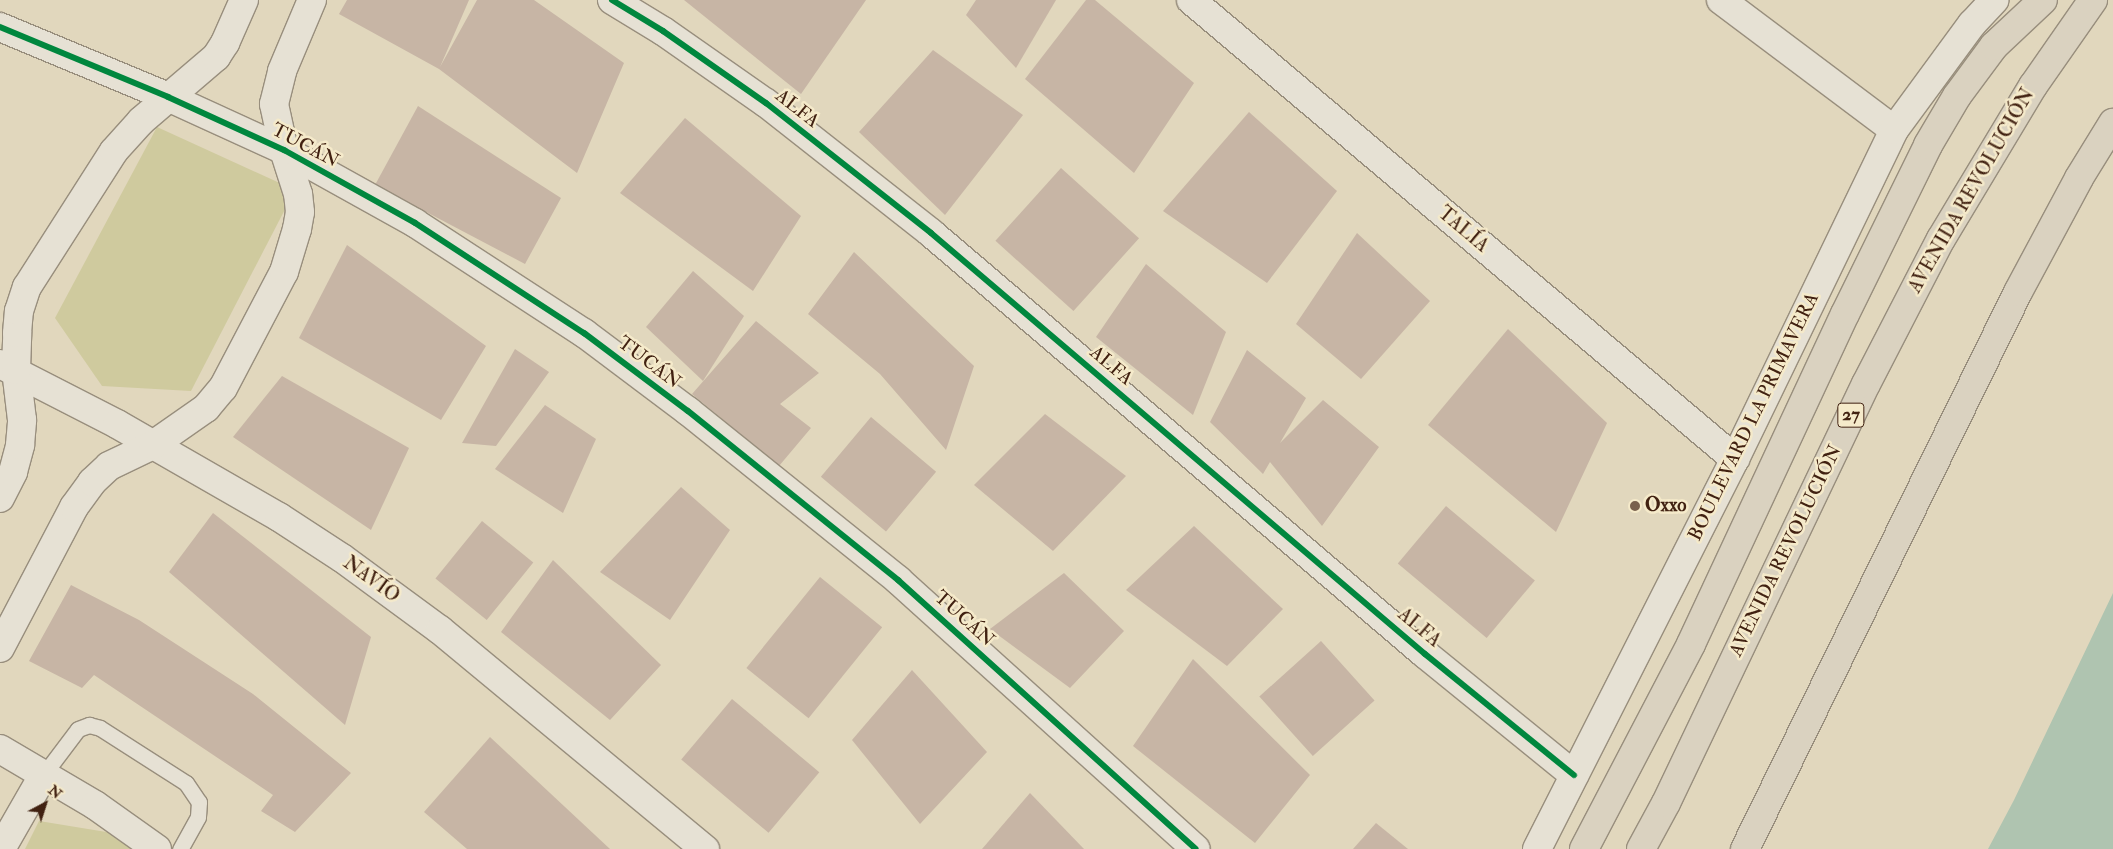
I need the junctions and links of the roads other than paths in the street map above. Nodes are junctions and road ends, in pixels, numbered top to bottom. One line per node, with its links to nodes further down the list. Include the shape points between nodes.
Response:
1 (244, 0): 10 (street, via 216,57)
2 (312, 0): 13 (street, via 276,89 274,104)
3 (612, 0): 21 (street, ALFA, via 663,31 766,103 931,233 1425,654)
4 (1191, 0): 16 (street, TALÍA)
5 (1721, 0): 12 (street)
6 (1994, 0): 12 (street, BOULEVARD LA PRIMAVERA, via 1972,24)
7 (2043, 0): 28 (main road, via 1994,46 1957,96 1928,145 1691,644)
8 (2093, 0): 29 (main road, AVENIDA REVOLUCIÓN / 27, via 2033,86 1941,239 1866,384)
9 (0, 27): 10 (street, TUCÁN)
10 (168, 97): 13 (street, TUCÁN); 14 (street, via 114,150 27,287)
11 (2113, 123): 30 (main road, via 2079,178 2018,292)
12 (1894, 130): 16 (street, BOULEVARD LA PRIMAVERA)
13 (284, 150): 15 (street, via 298,194 300,212 284,272 223,388 206,408); 26 (street, TUCÁN, via 416,223 503,279 584,333 688,411 898,580)
14 (8, 367): 15 (street, NAVÍO); 17 (street, via 22,420 13,472)
15 (153, 445): 18 (street, via 109,466 92,482 74,507); 25 (street, NAVÍO, via 279,517 342,558 440,630)
16 (1735, 459): 21 (street, BOULEVARD LA PRIMAVERA)
17 (0, 498)
18 (0, 648)
19 (0, 749): 20 (street)
20 (44, 774): 22 (street); 23 (street); 24 (lane, via 78,729 89,725 100,728 186,784 199,802 198,817)
21 (1574, 775): 27 (street, BOULEVARD LA PRIMAVERA)
22 (1, 849)
23 (157, 849)
24 (180, 849)
25 (706, 849)
26 (1196, 849)
27 (1537, 849)
28 (1584, 849)
29 (1641, 849)
30 (1745, 849)

